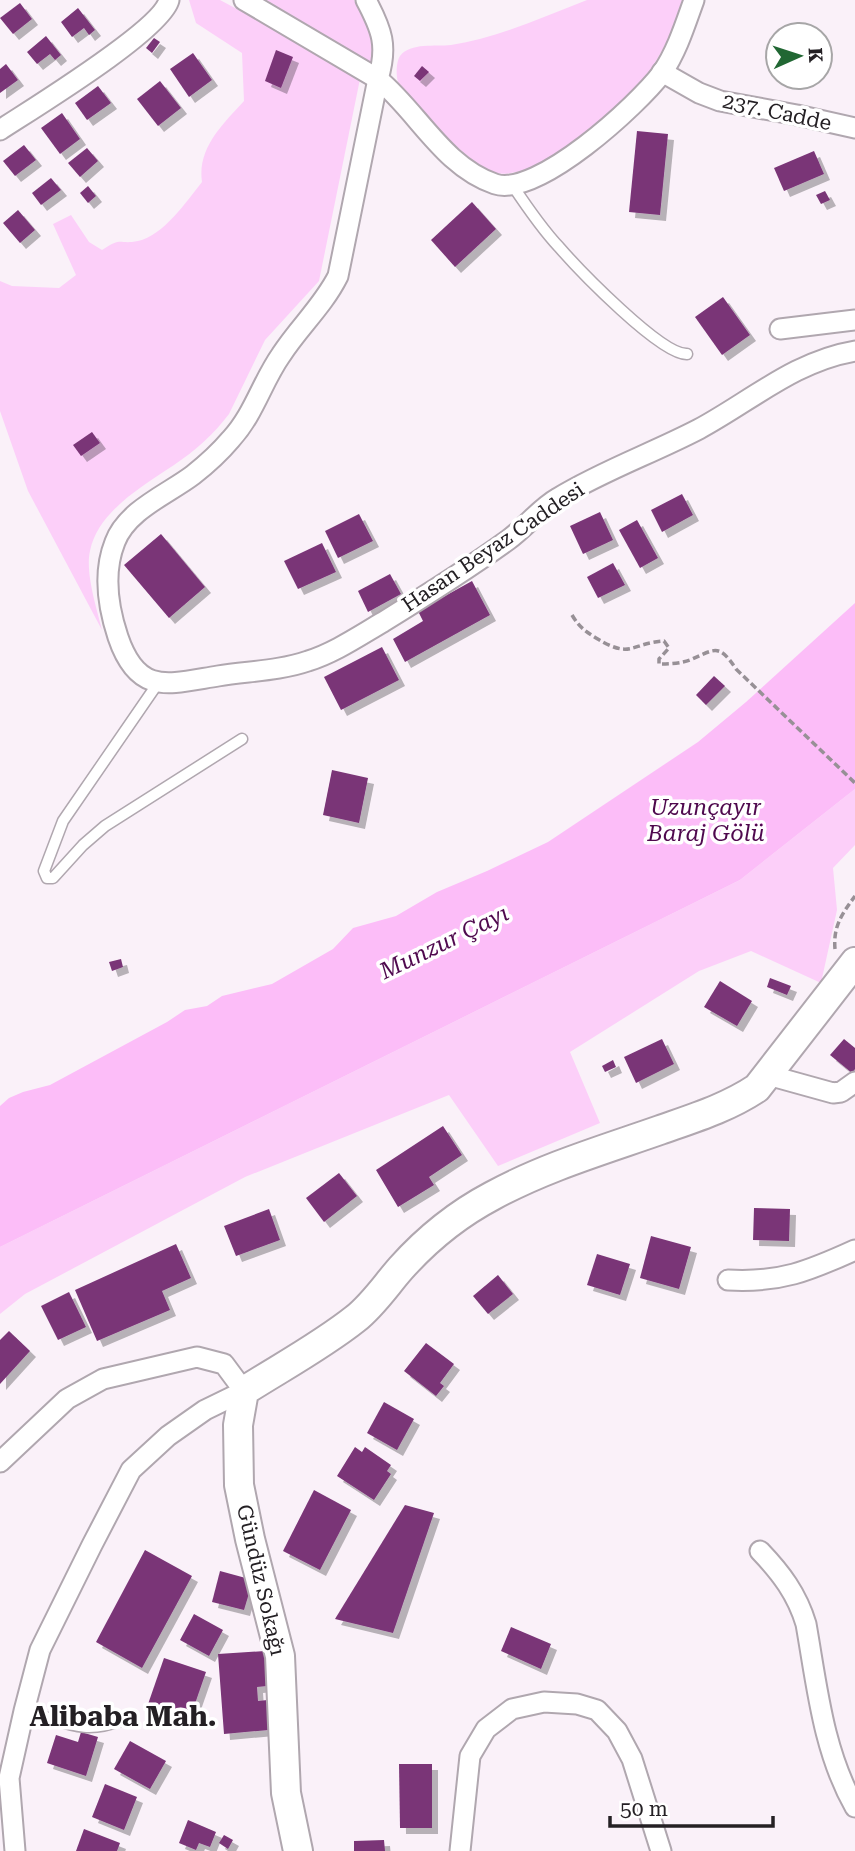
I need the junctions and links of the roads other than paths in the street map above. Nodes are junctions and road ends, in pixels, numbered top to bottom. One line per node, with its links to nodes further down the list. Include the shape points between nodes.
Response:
1 (170, 0): 8 (street, via 164,13 124,47)
2 (244, 0): 6 (street)
3 (366, 0): 6 (street, via 384,45)
4 (694, 0): 5 (street)
5 (662, 72): 7 (street, 237. Cadde, via 720,101); 9 (street, via 614,124 568,157)
6 (378, 79): 9 (street, via 464,167 497,185); 14 (street, via 344,254 330,293 280,356 256,405 234,436 193,475 129,520 110,555 107,579 123,651 144,677)
7 (855, 128)
8 (0, 130)
9 (513, 186): 13 (lane, via 558,246 617,306 670,349)
10 (855, 320): 11 (street)
11 (780, 329)
12 (855, 351): 14 (street, Hasan Beyaz Caddesi, via 826,357 790,373 705,425 557,498 473,564 320,657 285,667)
13 (687, 354)
14 (158, 683): 15 (lane, via 63,821 44,871 47,878 53,878 105,826)
15 (242, 739)
16 (855, 962): 17 (main road)
17 (768, 1075): 18 (street, via 834,1093); 21 (main road, via 737,1101 546,1170 464,1212 431,1238 355,1319)
18 (855, 1082)
19 (855, 1250): 20 (street, via 802,1273)
20 (728, 1280)
21 (244, 1391): 22 (street, via 224,1364 197,1357 103,1379 67,1399); 24 (street, via 205,1410 131,1470 40,1650); 28 (main road, Gündüz Sokağı, via 238,1425 239,1485 281,1656 286,1793)
22 (0, 1461)
23 (760, 1551): 26 (street, via 796,1595 801,1608 828,1743)
24 (24, 1711): 25 (lane, via 84,1728); 27 (street, via 9,1778)
25 (123, 1720)
26 (855, 1807)
27 (15, 1851)
28 (298, 1851)
29 (460, 1851): 30 (street, via 470,1756 486,1729 512,1709 544,1702 597,1710 617,1731 632,1759)
30 (661, 1851)

